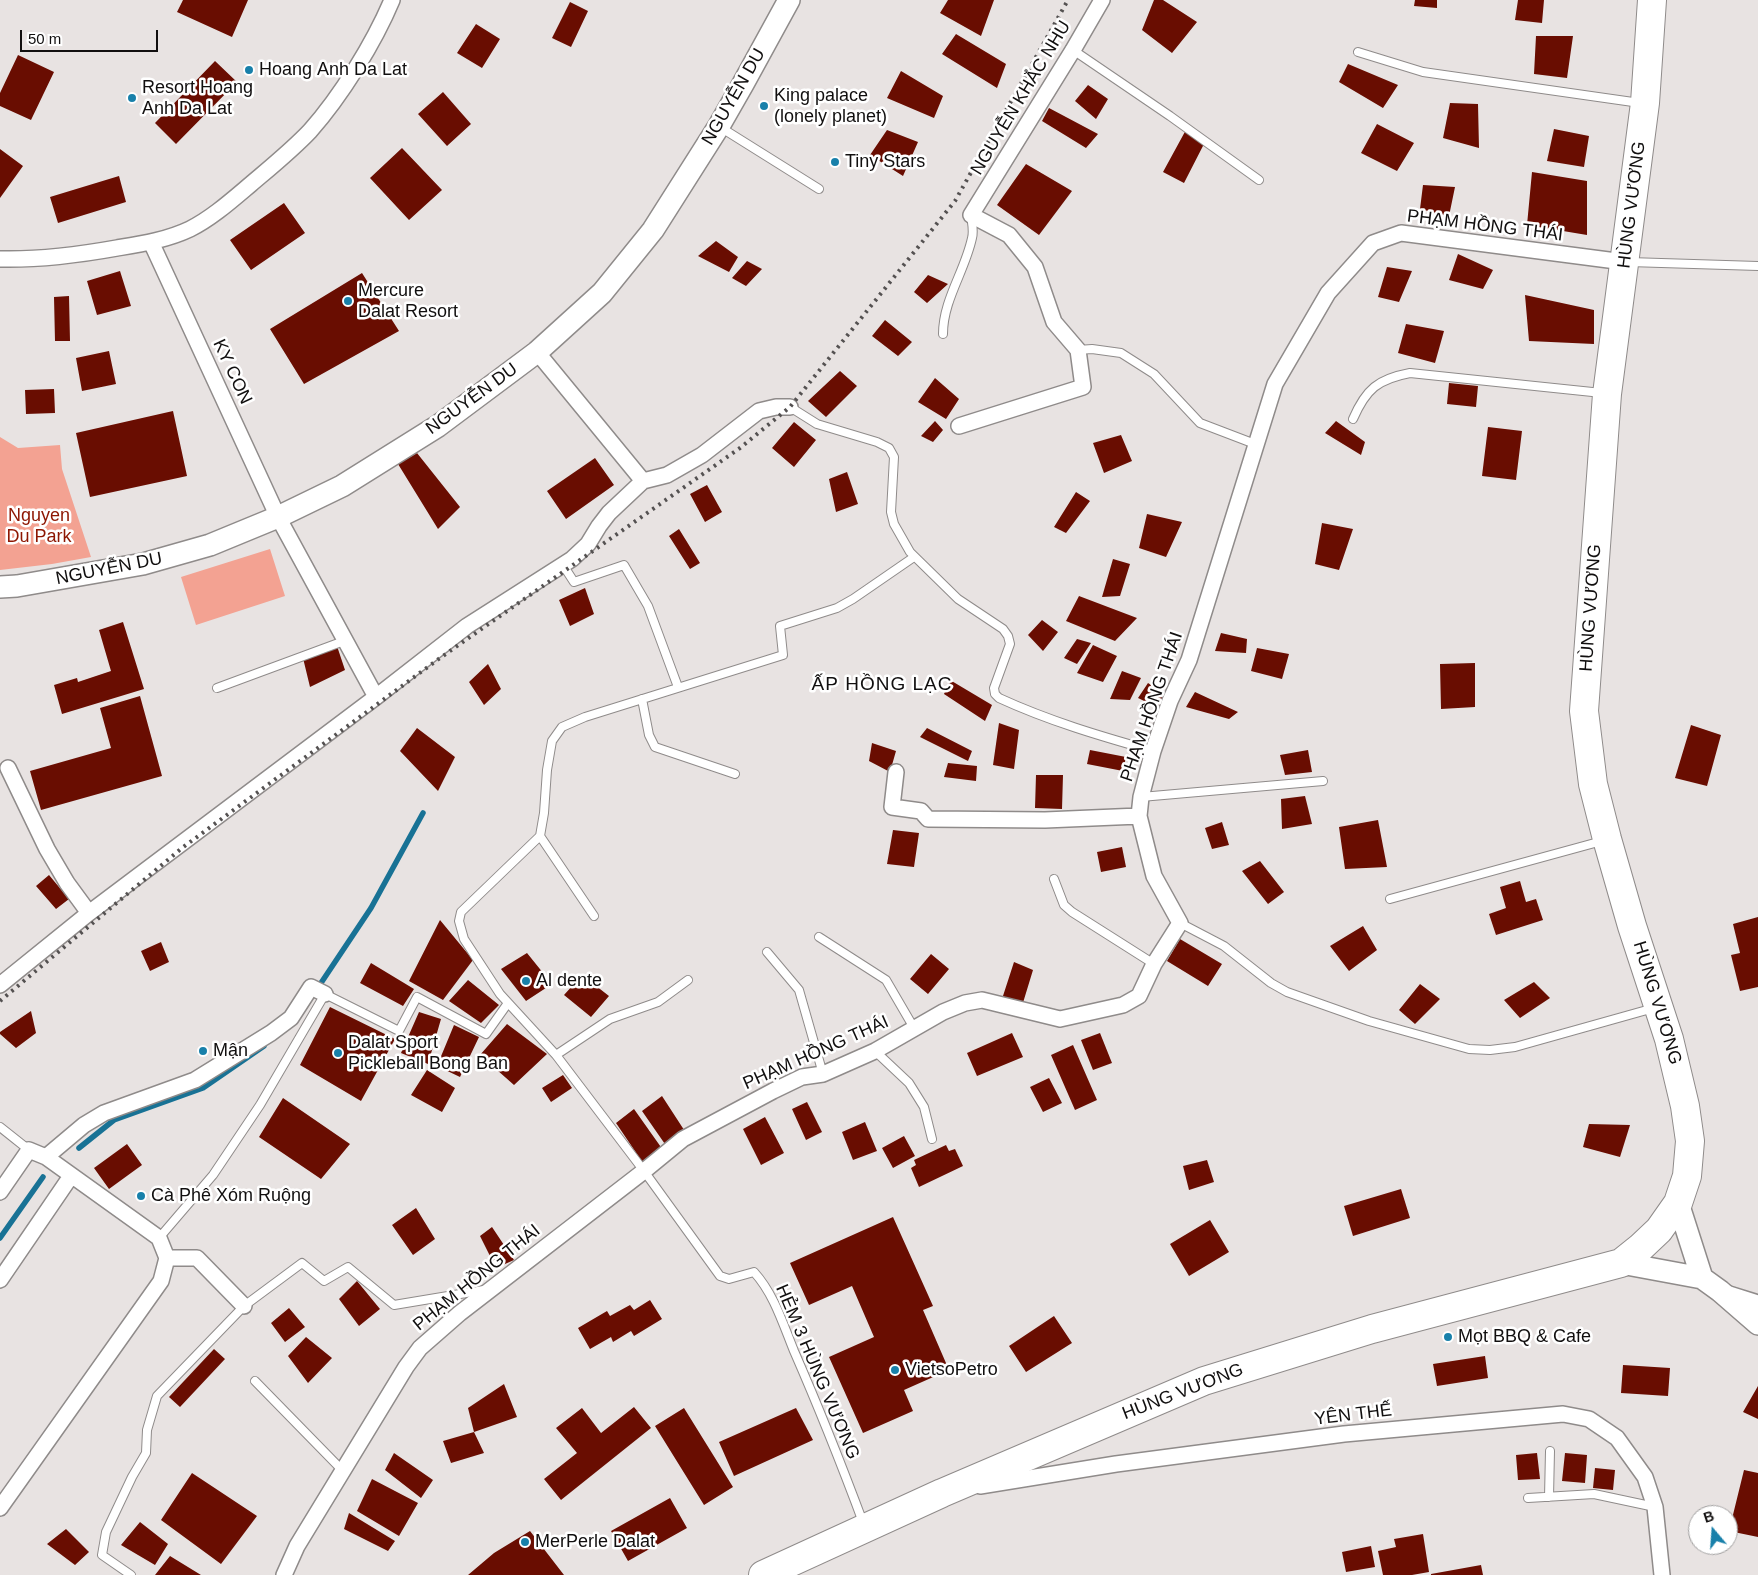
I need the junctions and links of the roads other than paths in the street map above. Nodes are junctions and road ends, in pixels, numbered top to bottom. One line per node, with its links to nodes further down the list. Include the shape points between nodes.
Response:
1 (392, 0): 12 (street, via 365,53 309,131 230,202 190,229)
2 (789, 0): 8 (street, NGUYỄN DU)
3 (1102, 0): 5 (street, NGUYỄN KHẮC NHU)
4 (1652, 0): 7 (highway, HÙNG VƯƠNG)
5 (1073, 50): 9 (lane); 11 (street, NGUYỄN KHẮC NHU)
6 (1358, 52): 7 (lane, via 1423,72)
7 (1645, 103): 14 (highway, HÙNG VƯƠNG)
8 (718, 126): 10 (lane); 18 (street, NGUYỄN DU, via 653,230 602,293)
9 (1259, 180)
10 (819, 189)
11 (971, 215): 16 (lane, via 973,237 945,311); 17 (street, via 1009,235 1035,267 1054,322)
12 (151, 242): 13 (street, via 74,256); 25 (street, KY CON)
13 (0, 259)
14 (1624, 262): 15 (lane); 19 (highway, HÙNG VƯƠNG); 23 (street, PHẠM HỒNG THÁI, via 1401,233 1373,243 1328,293 1274,384)
15 (1758, 266)
16 (943, 334)
17 (1078, 350): 22 (street, via 1083,387); 23 (lane, via 1121,353 1154,374 1200,423)
18 (537, 352): 24 (street); 25 (street, NGUYỄN DU, via 438,426 342,486)
19 (1607, 394): 21 (lane, via 1410,374 1378,383 1360,403); 42 (highway, HÙNG VƯƠNG, via 1584,711 1593,784)
20 (790, 407): 24 (street, via 759,411 702,455 666,475); 26 (lane, via 817,424 890,448 894,457 891,512 894,524)
21 (1353, 419)
22 (959, 426)
23 (1255, 444): 34 (street, PHẠM HỒNG THÁI, via 1189,660 1170,701)
24 (643, 480): 27 (street, via 609,513 588,544)
25 (278, 517): 28 (street, NGUYỄN DU, via 210,545 143,564); 29 (street, KY CON)
26 (914, 556): 30 (lane, via 837,608 780,626 784,655); 34 (lane, via 958,599 1008,636 1010,644 994,688 999,698 1036,715)
27 (563, 565): 30 (lane, via 574,582 624,565 648,606); 32 (street, via 467,626)
28 (0, 587)
29 (344, 641): 31 (lane); 32 (street, KY CON)
30 (678, 687): 33 (lane)
31 (217, 688)
32 (376, 697): 45 (street)
33 (642, 699): 37 (lane, via 649,735 655,747); 41 (lane, via 562,726 552,741)
34 (1153, 751): 39 (street, PHẠM HỒNG THÁI)
35 (8, 768): 45 (street, via 47,849)
36 (896, 772): 40 (street, via 892,807 921,811 928,819 1045,820)
37 (735, 774)
38 (1323, 781): 39 (lane)
39 (1141, 797): 40 (street, PHẠM HỒNG THÁI)
40 (1139, 816): 47 (street, PHẠM HỒNG THÁI, via 1154,876)
41 (540, 836): 46 (lane); 54 (lane, via 461,912 459,921 464,939)
42 (1607, 839): 44 (lane); 55 (highway, HÙNG VƯƠNG)
43 (1054, 879): 50 (lane, via 1064,905 1072,912)
44 (1390, 899)
45 (89, 913): 52 (street)
46 (594, 916)
47 (1180, 924): 50 (street, PHẠM HỒNG THÁI); 55 (lane, via 1224,946 1287,992 1469,1049 1514,1047)
48 (819, 937): 56 (lane, via 886,980)
49 (767, 952): 59 (lane, via 799,990)
50 (1154, 964): 56 (street, PHẠM HỒNG THÁI, via 1139,996 1110,1009 1060,1019 982,1000 943,1012)
51 (688, 980): 58 (lane, via 658,1002 610,1019)
52 (0, 985)
53 (320, 991): 54 (lane, via 399,1031 417,997 486,1034); 63 (street, via 271,1033 195,1080 104,1113 84,1125); 68 (lane, via 255,1112 213,1174)
54 (508, 1003): 58 (lane)
55 (1658, 1006): 67 (highway, HÙNG VƯƠNG, via 1679,1074 1690,1141 1687,1176)
56 (914, 1028): 57 (street, PHẠM HỒNG THÁI)
57 (875, 1051): 59 (street, PHẠM HỒNG THÁI); 61 (lane, via 909,1082 924,1107)
58 (556, 1055): 64 (lane)
59 (823, 1074): 64 (street, PHẠM HỒNG THÁI, via 802,1077 722,1117 683,1139)
60 (0, 1126): 62 (lane)
61 (932, 1139)
62 (29, 1150): 63 (street); 66 (street)
63 (46, 1157): 65 (street)
64 (644, 1172): 73 (street, PHẠM HỒNG THÁI); 86 (lane, HẺM 3 HÙNG VƯƠNG, via 720,1276 728,1280 754,1272 760,1279 826,1425)
65 (71, 1176): 68 (street); 72 (street)
66 (0, 1192)
67 (1678, 1203): 70 (highway, HÙNG VƯƠNG, via 1659,1230); 71 (street)
68 (159, 1238): 69 (street)
69 (167, 1258): 76 (street, via 197,1258); 85 (street, via 161,1282)
70 (1621, 1263): 71 (street); 81 (highway, HÙNG VƯƠNG, via 1372,1329 1204,1381)
71 (1702, 1278): 74 (street)
72 (0, 1280)
73 (491, 1289): 76 (lane, via 394,1306 348,1267 324,1281 302,1263); 80 (street, PHẠM HỒNG THÁI, via 420,1348)
74 (1720, 1291): 75 (street); 77 (street)
75 (1758, 1303)
76 (244, 1306): 87 (lane, via 157,1396 147,1430 146,1453 106,1532 102,1555)
77 (1758, 1324)
78 (256, 1381): 80 (lane)
79 (1550, 1451): 82 (lane)
80 (343, 1471): 88 (street, PHẠM HỒNG THÁI, via 297,1546)
81 (942, 1493): 84 (street, YÊN THẾ, via 1116,1464 1396,1428 1562,1414 1589,1419 1617,1438 1645,1477); 86 (highway, HÙNG VƯƠNG)
82 (1549, 1497): 83 (lane); 84 (lane, via 1594,1494)
83 (1528, 1498)
84 (1655, 1507): 90 (street, YÊN THẾ)
85 (0, 1508)
86 (865, 1527): 89 (highway, HÙNG VƯƠNG)
87 (131, 1575)
88 (284, 1575)
89 (763, 1575)
90 (1662, 1575)

